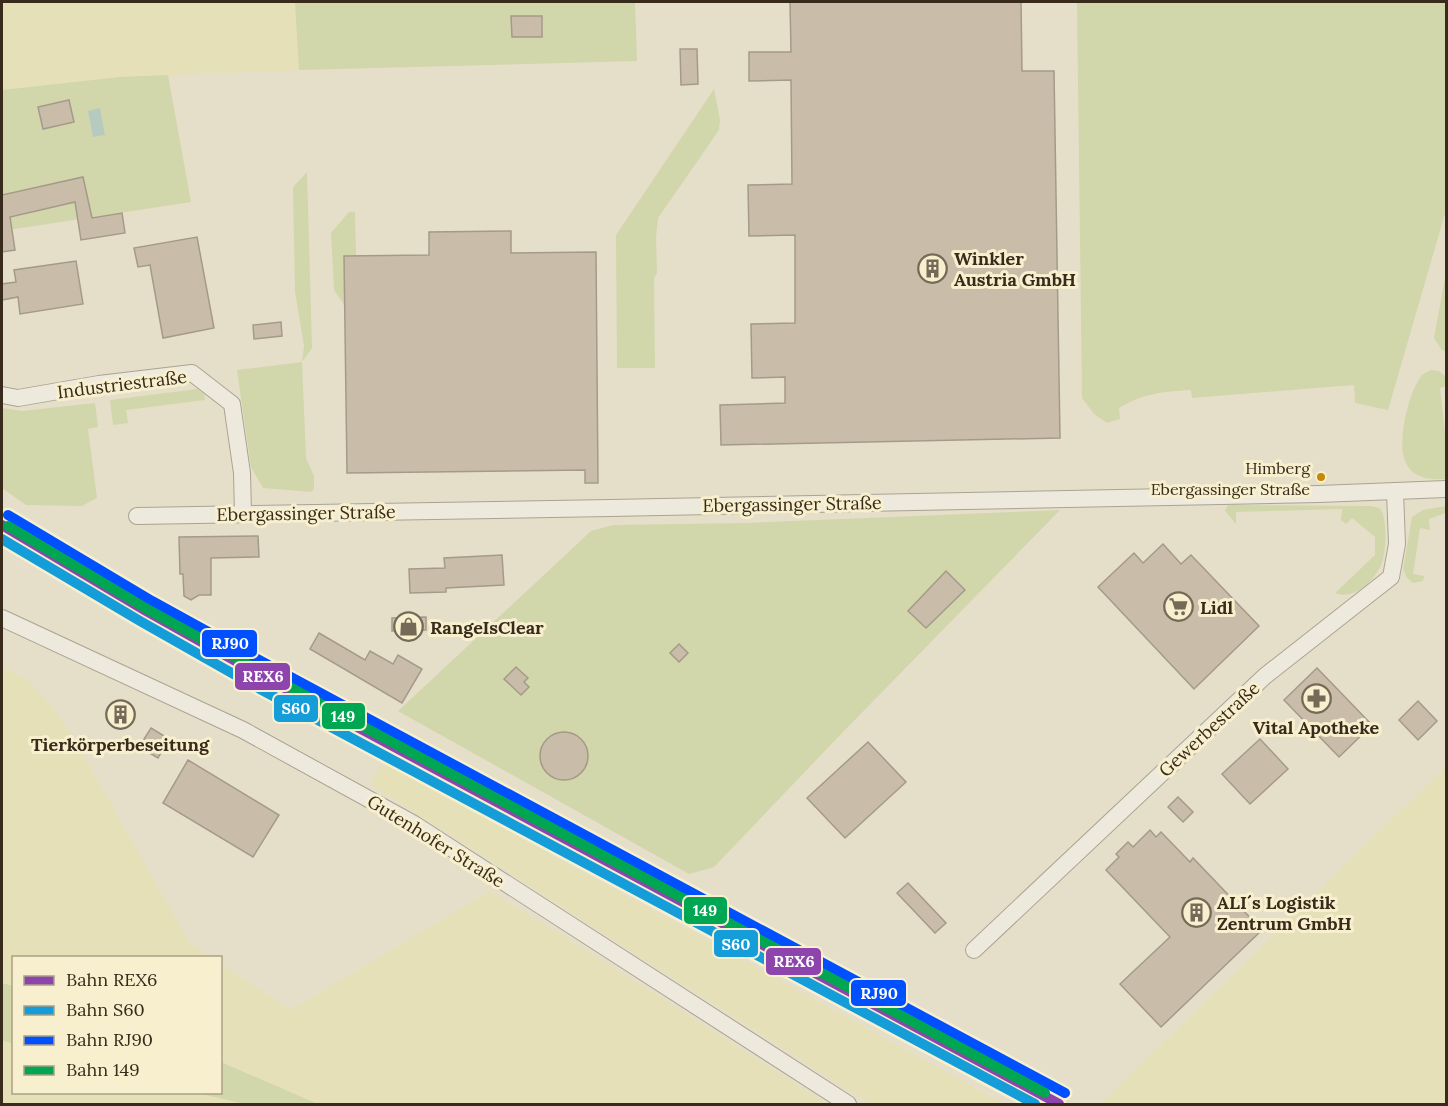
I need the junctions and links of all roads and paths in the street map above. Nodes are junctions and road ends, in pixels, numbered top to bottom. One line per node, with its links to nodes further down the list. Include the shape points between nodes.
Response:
1 (2, 395): 4 (street, Industriestraße, via 18,398 192,373 232,404 242,473)
2 (1446, 489): 3 (street, Ebergassinger Straße)
3 (1395, 492): 4 (street, Ebergassinger Straße); 7 (street, Gewerbestraße, via 1397,544 1391,577 1265,676)
4 (243, 513): 5 (street, Ebergassinger Straße)
5 (137, 516)
6 (2, 618): 8 (street, Gutenhofer Straße, via 243,730 414,825)
7 (974, 950)
8 (848, 1104)

